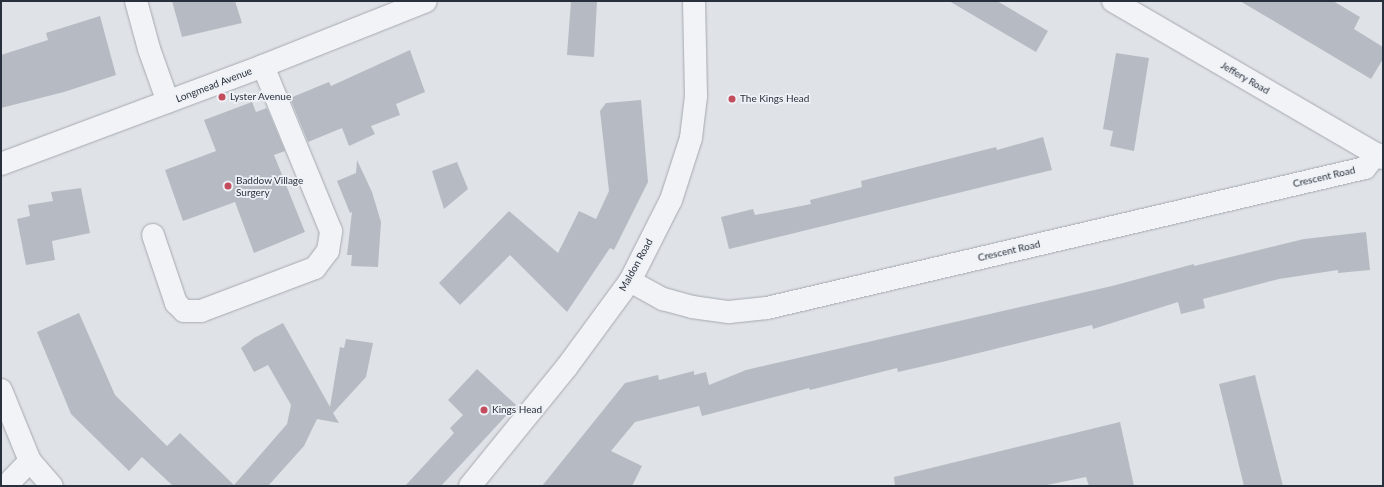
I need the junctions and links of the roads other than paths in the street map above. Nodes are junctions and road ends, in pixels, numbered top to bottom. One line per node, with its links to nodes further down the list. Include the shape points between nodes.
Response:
1 (136, 1): 6 (street, via 149,49)
2 (426, 1): 5 (street, Longmead Avenue)
3 (694, 1): 10 (street, Maldon Road, via 697,58 691,138 671,200)
4 (1113, 1): 7 (street, Jeffery Road)
5 (263, 66): 6 (street, Longmead Avenue); 9 (street, via 331,231 328,251 315,268 201,311 184,311 176,303)
6 (168, 102): 8 (street, Longmead Avenue)
7 (1379, 156): 10 (street, Crescent Road, via 1365,168 767,308 729,312 692,307 663,299)
8 (1, 164)
9 (153, 235)
10 (630, 281): 15 (street, Maldon Road, via 566,368)
11 (1, 390): 12 (street)
12 (30, 461): 13 (street); 14 (street)
13 (6, 486)
14 (52, 486)
15 (470, 486)

